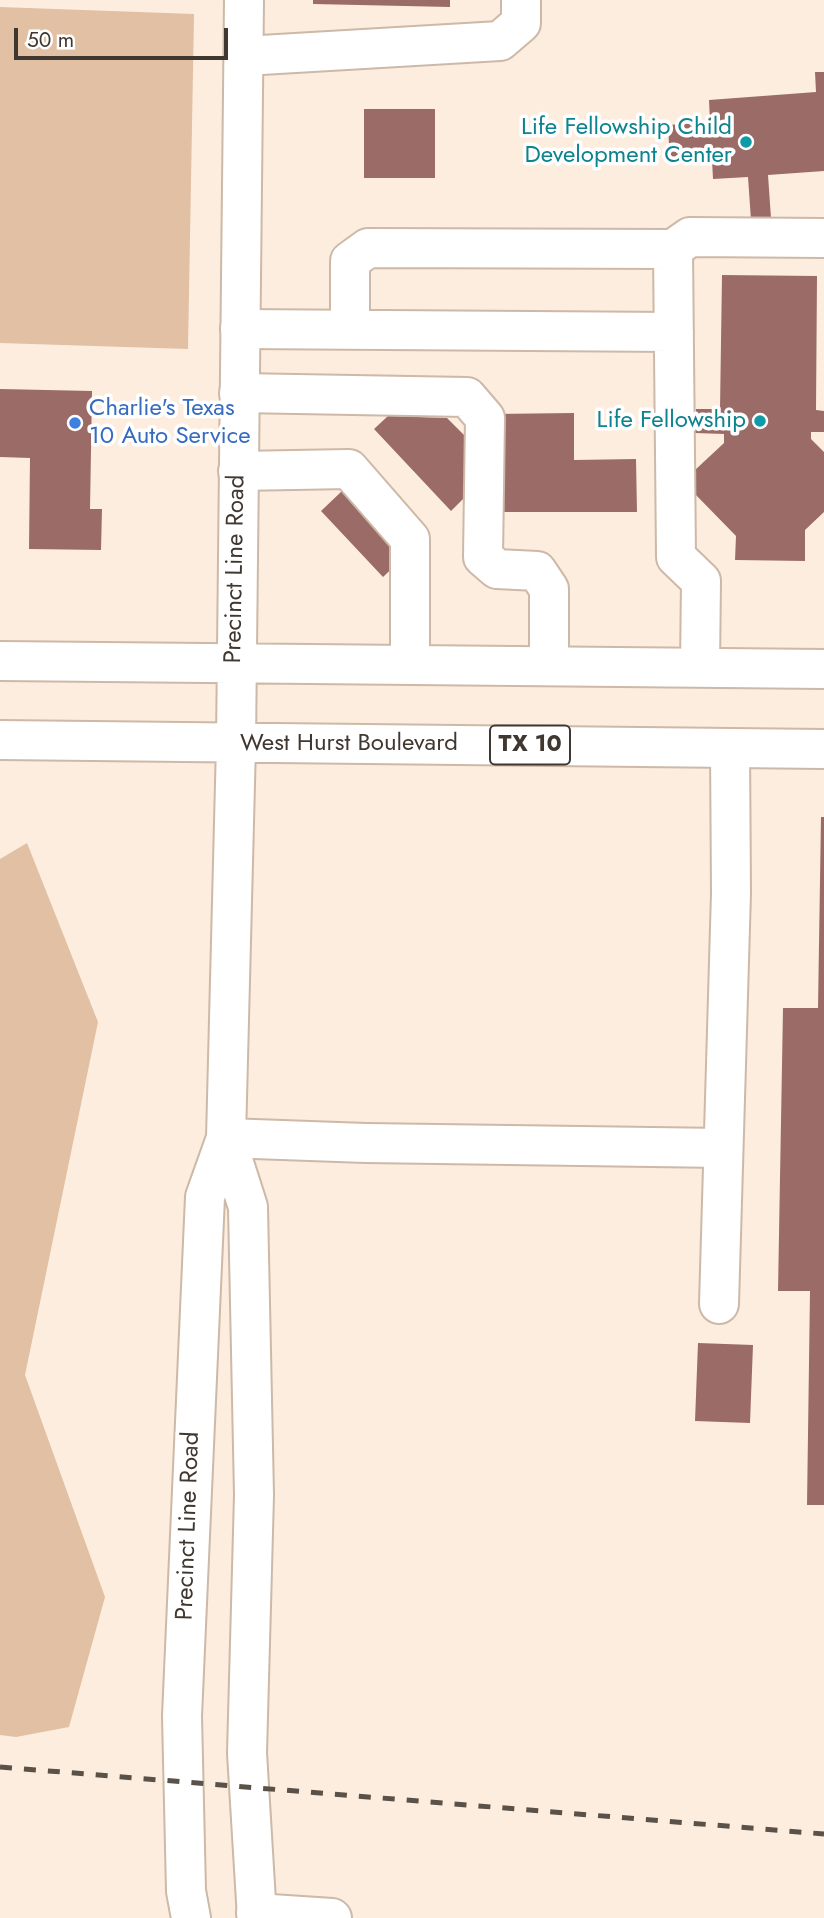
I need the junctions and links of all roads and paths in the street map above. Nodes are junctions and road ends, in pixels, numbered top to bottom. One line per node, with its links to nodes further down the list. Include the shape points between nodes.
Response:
1 (244, 0): 3 (main road, Precinct Line Road)
2 (521, 0): 3 (main road, via 521,23 500,41)
3 (244, 56): 6 (main road, Precinct Line Road)
4 (824, 238): 5 (main road, via 690,237)
5 (673, 249): 7 (main road, via 368,248 351,261); 8 (main road)
6 (240, 329): 7 (main road); 9 (main road, Precinct Line Road)
7 (350, 329): 8 (main road)
8 (674, 331): 15 (main road, via 676,557 701,582)
9 (239, 393): 10 (main road, Precinct Line Road); 14 (main road, via 467,397 485,418 483,557 497,569 537,570 549,589)
10 (237, 471): 12 (main road, Precinct Line Road); 13 (main road, via 349,470 410,539)
11 (0, 661): 12 (main road)
12 (235, 662): 13 (main road); 18 (main road, Precinct Line Road)
13 (410, 663): 14 (main road)
14 (549, 665): 15 (main road)
15 (700, 667): 16 (main road)
16 (824, 669)
17 (0, 740): 18 (main road, West Hurst Boulevard / TX 10)
18 (236, 744): 19 (main road, West Hurst Boulevard / TX 10); 21 (main road, Precinct Line Road)
19 (730, 748): 20 (main road, West Hurst Boulevard / TX 10); 22 (main road, via 731,893)
20 (824, 749)
21 (226, 1138): 22 (main road); 24 (main road, Precinct Line Road, via 248,1206 254,1495 247,1753); 25 (main road, Precinct Line Road, via 205,1197 190,1492 182,1716 186,1891)
22 (723, 1148): 23 (main road)
23 (719, 1304)
24 (257, 1916): 26 (main road)
25 (191, 1918)
26 (332, 1918)

